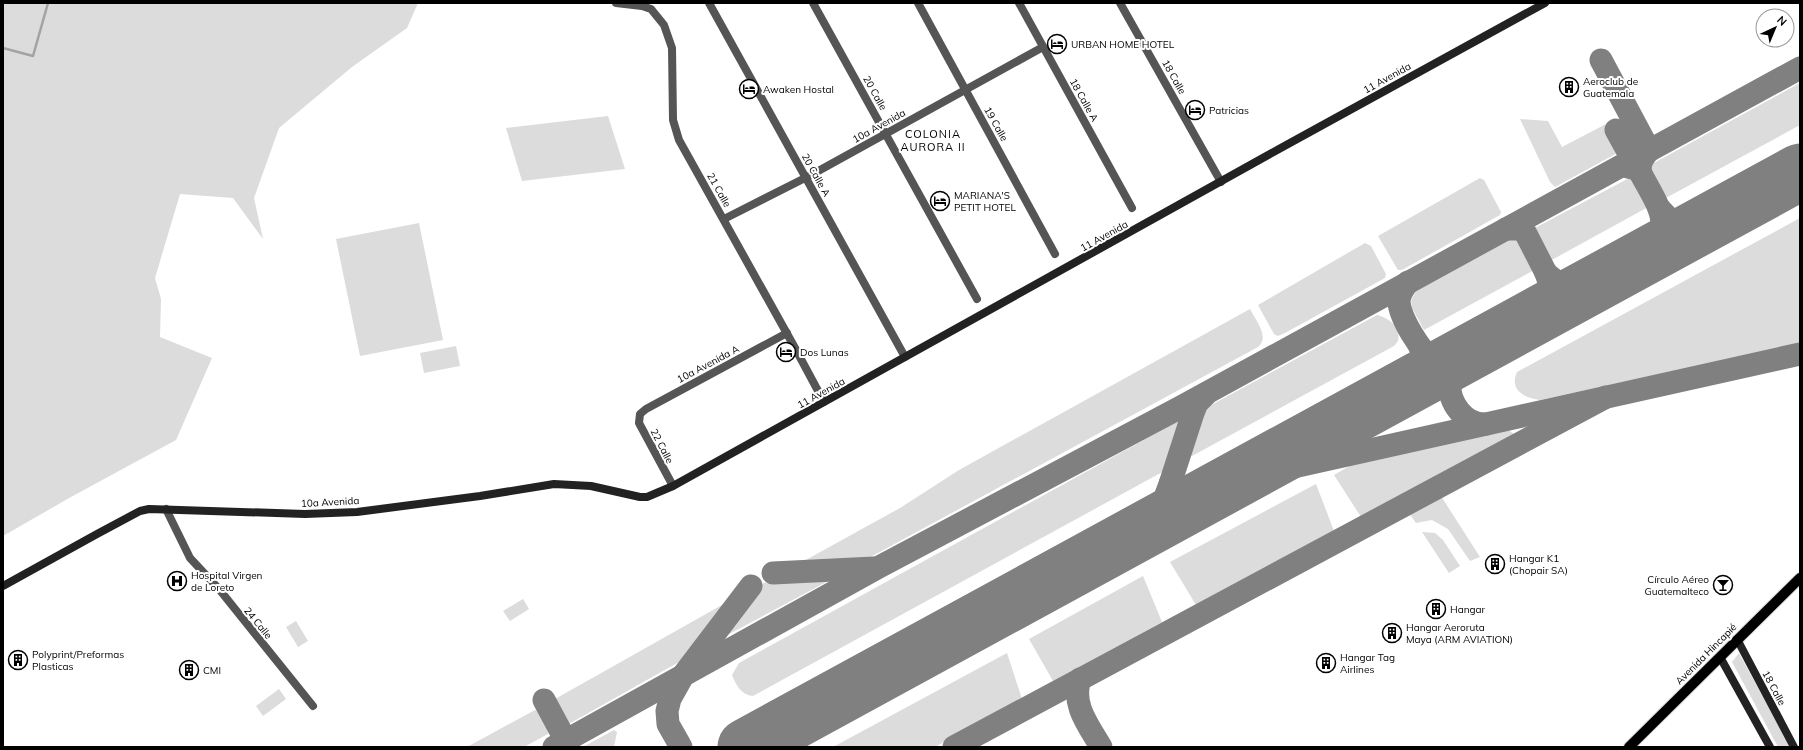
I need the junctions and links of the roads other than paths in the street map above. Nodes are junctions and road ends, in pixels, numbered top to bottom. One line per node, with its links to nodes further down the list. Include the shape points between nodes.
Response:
1 (616, 3): 14 (street, 21 Calle, via 651,9 664,25 672,48 673,115 676,131)
2 (709, 3): 11 (street, 20 Calle A)
3 (813, 3): 10 (street, 20 Calle)
4 (918, 3): 9 (street, 19 Calle)
5 (1019, 3): 8 (street, 18 Calle A)
6 (1120, 3): 12 (street, 18 Calle)
7 (1545, 3): 12 (main road, 11 Avenida)
8 (1043, 47): 9 (street, 10a Avenida); 13 (street, 18 Calle A)
9 (966, 89): 10 (street, 10a Avenida); 15 (street, 19 Calle)
10 (885, 134): 11 (street, 10a Avenida); 16 (street, 20 Calle)
11 (806, 177): 14 (street, 10a Avenida); 18 (street, 20 Calle A)
12 (1221, 182): 18 (main road, 11 Avenida)
13 (1132, 208)
14 (724, 219): 17 (street, 21 Calle)
15 (1055, 254)
16 (977, 299)
17 (787, 332): 19 (street, 21 Calle); 20 (street, 10a Avenida A)
18 (906, 357): 19 (main road, 11 Avenida)
19 (824, 402): 21 (main road, 11 Avenida)
20 (640, 414): 21 (street, 22 Calle, via 639,423)
21 (673, 486): 22 (main road, 10a Avenida, via 640,498 591,486 554,484 357,512 305,514)
22 (166, 509): 24 (main road, 10a Avenida, via 140,511); 27 (street, 24 Calle, via 190,558)
23 (1800, 578): 25 (main road, Avenida Hincapié)
24 (3, 586)
25 (1737, 639): 26 (main road, Avenida Hincapié); 30 (main road, 18 Calle)
26 (1720, 657): 28 (main road, Avenida Hincapié); 29 (main road)
27 (313, 706)
28 (1629, 747)
29 (1770, 747)
30 (1794, 747)

